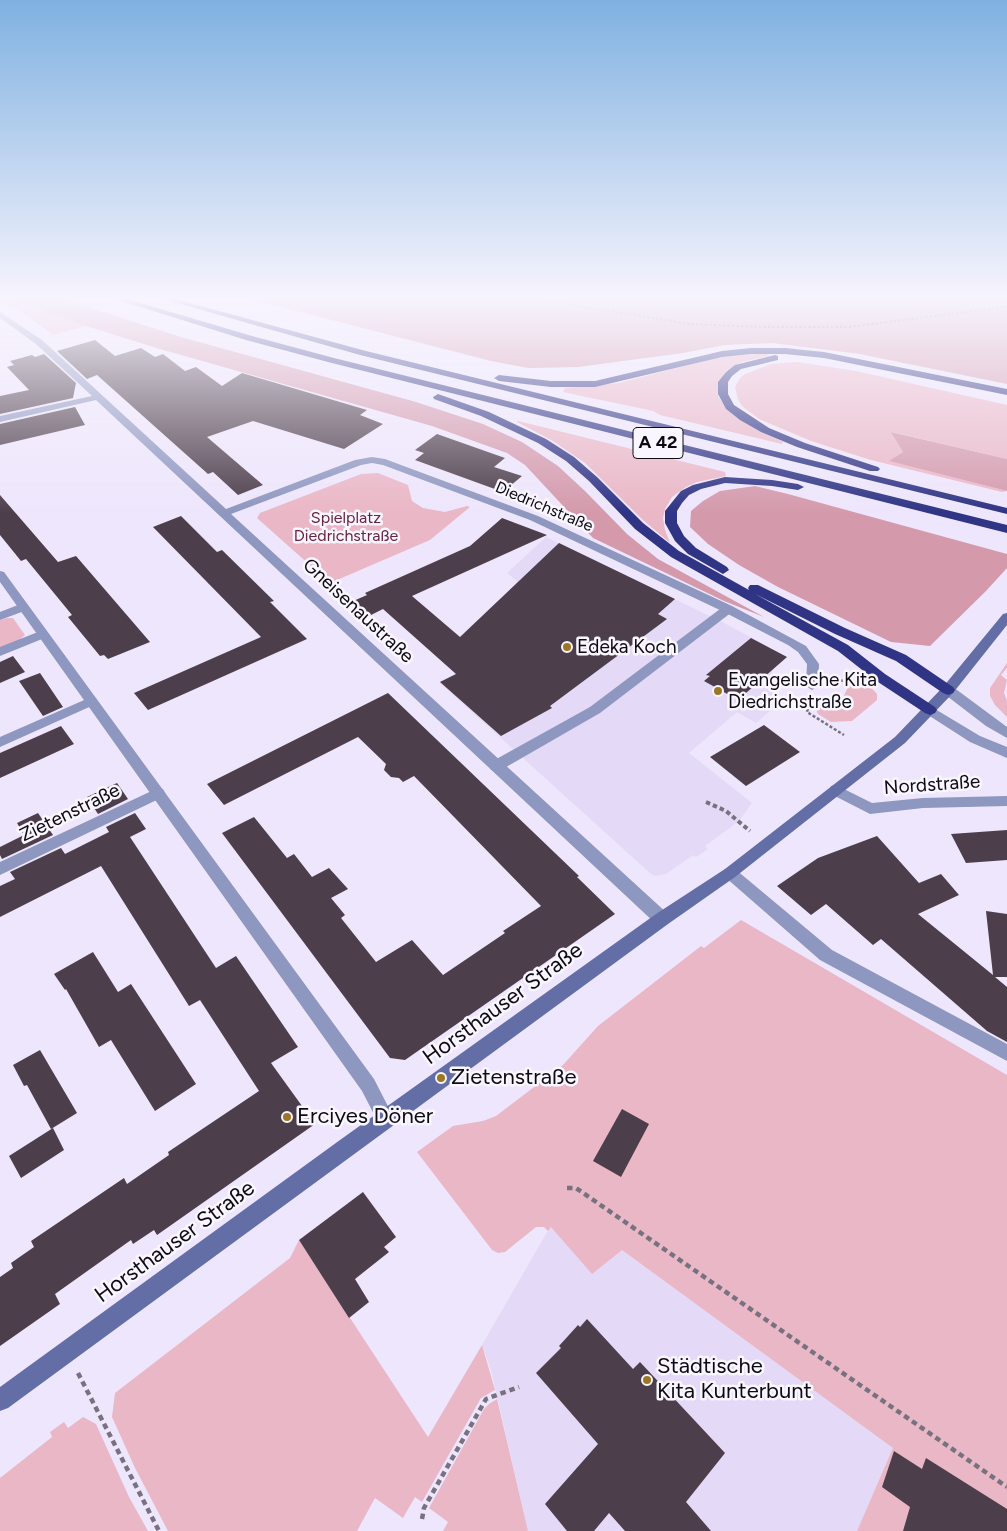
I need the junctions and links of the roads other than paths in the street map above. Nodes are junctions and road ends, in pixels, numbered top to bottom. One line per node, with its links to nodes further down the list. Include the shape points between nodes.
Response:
1 (70, 370): 11 (street, Gneisenaustraße)
2 (347, 370): 28 (highway, via 448,400 542,441 594,479 639,526 675,554 843,648)
3 (373, 370): 16 (highway, A 42)
4 (435, 370): 14 (highway, A 42)
5 (466, 370): 6 (highway, via 506,380 595,384)
6 (652, 370)
7 (734, 370): 14 (highway, via 723,382 723,394 730,407 765,430 864,466 991,498)
8 (873, 370): 12 (highway)
9 (900, 370): 10 (highway)
10 (1007, 392)
11 (99, 397): 13 (street); 15 (street, Gneisenaustraße)
12 (1007, 400)
13 (0, 419)
14 (1007, 509)
15 (224, 513): 20 (street, Diedrichstraße, via 359,462 379,460 534,518); 32 (street, Gneisenaustraße)
16 (984, 524): 17 (highway, A 42); 26 (highway, via 951,525 807,489 744,480 725,480 697,487 685,493 671,511 671,523 679,538 692,551 750,586 901,658)
17 (1007, 530)
18 (0, 575): 19 (street, Zietenstraße)
19 (24, 607): 21 (street); 23 (street, Zietenstraße)
20 (728, 609): 25 (street, Diedrichstraße, via 802,649 813,664); 32 (street, via 595,710)
21 (0, 616)
22 (1007, 617): 26 (main road, Horsthauser Straße)
23 (43, 634): 24 (street); 27 (street, Zietenstraße)
24 (0, 652)
25 (812, 686)
26 (948, 690): 28 (main road, Horsthauser Straße); 29 (street)
27 (92, 701): 30 (street); 34 (street, Zietenstraße)
28 (930, 710): 31 (street, Nordstraße, via 975,740); 33 (main road, Horsthauser Straße, via 900,740)
29 (1007, 733)
30 (0, 742)
31 (1007, 753)
32 (496, 766): 38 (street, Gneisenaustraße)
33 (836, 790): 35 (street, Nordstraße, via 870,809 923,803); 37 (main road, Horsthauser Straße)
34 (158, 793): 36 (street, Zietenstraße); 40 (street, Zietenstraße, via 368,1085)
35 (1007, 800)
36 (0, 868)
37 (730, 873): 38 (main road, Horsthauser Straße); 39 (street, via 826,956)
38 (662, 919): 40 (main road, Horsthauser Straße)
39 (1007, 1053)
40 (385, 1118): 41 (main road, Horsthauser Straße)
41 (0, 1400)

